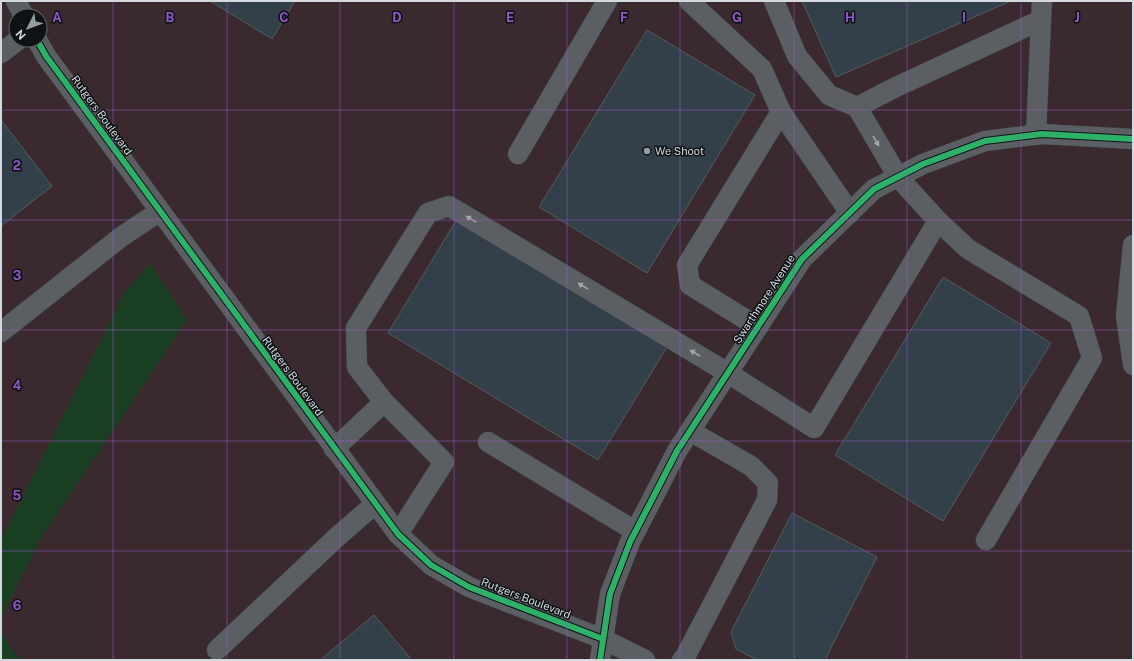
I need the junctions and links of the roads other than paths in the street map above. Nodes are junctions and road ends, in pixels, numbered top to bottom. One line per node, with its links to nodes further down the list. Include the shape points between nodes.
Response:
1 (608, 1): 10 (street)
2 (689, 1): 7 (street, via 762,69)
3 (774, 1): 6 (street, via 797,56 829,95)
4 (1042, 11): 6 (street); 8 (street)
5 (42, 48): 12 (street, Rutgers Boulevard)
6 (857, 107): 11 (street, one-way to 11)
7 (781, 112): 13 (street); 16 (street, via 687,265 690,285)
8 (1036, 135): 9 (street, Swarthmore Avenue); 11 (street, Swarthmore Avenue, via 985,141 923,164)
9 (1133, 139)
10 (518, 154)
11 (898, 177): 13 (street, Swarthmore Avenue, via 874,189); 14 (street)
12 (160, 211): 17 (street, via 122,237); 23 (street, Rutgers Boulevard)
13 (850, 212): 16 (street, Swarthmore Avenue, via 802,259)
14 (938, 221): 19 (street, via 814,428); 27 (street, via 968,249 1079,316 1092,358)
15 (1133, 245): 18 (street, via 1126,316)
16 (758, 327): 19 (street, Swarthmore Avenue)
17 (1, 332)
18 (1133, 365)
19 (728, 372): 20 (street, one-way to 20, via 449,206 428,213 356,328 357,367); 21 (street, Swarthmore Avenue)
20 (384, 402): 23 (street); 26 (street, via 444,462)
21 (690, 430): 25 (street, Swarthmore Avenue); 32 (street, via 751,466 768,483 768,488 767,500)
22 (488, 442): 25 (street)
23 (334, 449): 24 (street, Rutgers Boulevard)
24 (375, 504): 26 (street, Rutgers Boulevard); 29 (street)
25 (635, 531): 28 (street, Swarthmore Avenue, via 610,594)
26 (398, 534): 28 (street, Rutgers Boulevard, via 431,565 469,587)
27 (986, 540)
28 (603, 639): 30 (street, Swarthmore Avenue); 31 (street, Rutgers Boulevard)
29 (217, 650)
30 (600, 660)
31 (645, 660)
32 (682, 660)

